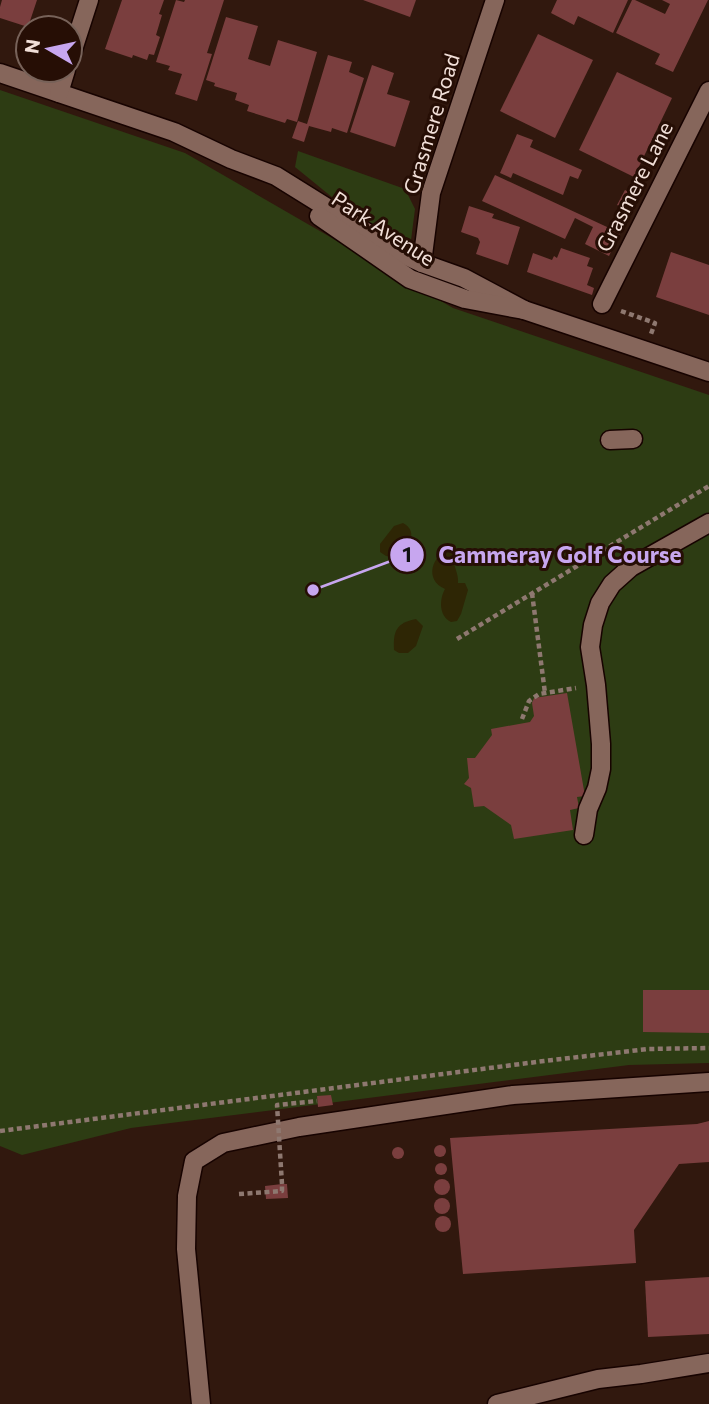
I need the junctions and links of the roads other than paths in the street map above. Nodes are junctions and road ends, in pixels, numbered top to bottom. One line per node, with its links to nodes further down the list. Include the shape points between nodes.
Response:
1 (495, 0): 7 (street, Grasmere Road, via 431,193)
2 (0, 73): 5 (street, Park Avenue)
3 (62, 84): 5 (street)
4 (709, 91): 8 (street, Grasmere Lane)
5 (59, 93): 6 (street, Park Avenue, via 174,132)
6 (231, 159): 7 (street, Park Avenue, via 276,176); 9 (street, Park Avenue, via 410,279 465,299)
7 (422, 263): 9 (street, Park Avenue, via 464,278)
8 (602, 304)
9 (524, 310): 10 (street, Park Avenue)
10 (709, 372)
11 (633, 439): 12 (street)
12 (610, 440)
13 (709, 523): 14 (street, via 631,567 600,603 590,647 602,755)
14 (584, 835)
15 (709, 1082): 17 (street, via 513,1095 299,1127 223,1143 194,1161 187,1196 186,1249)
16 (709, 1363): 18 (street, via 598,1379)
17 (201, 1404)
18 (497, 1404)

